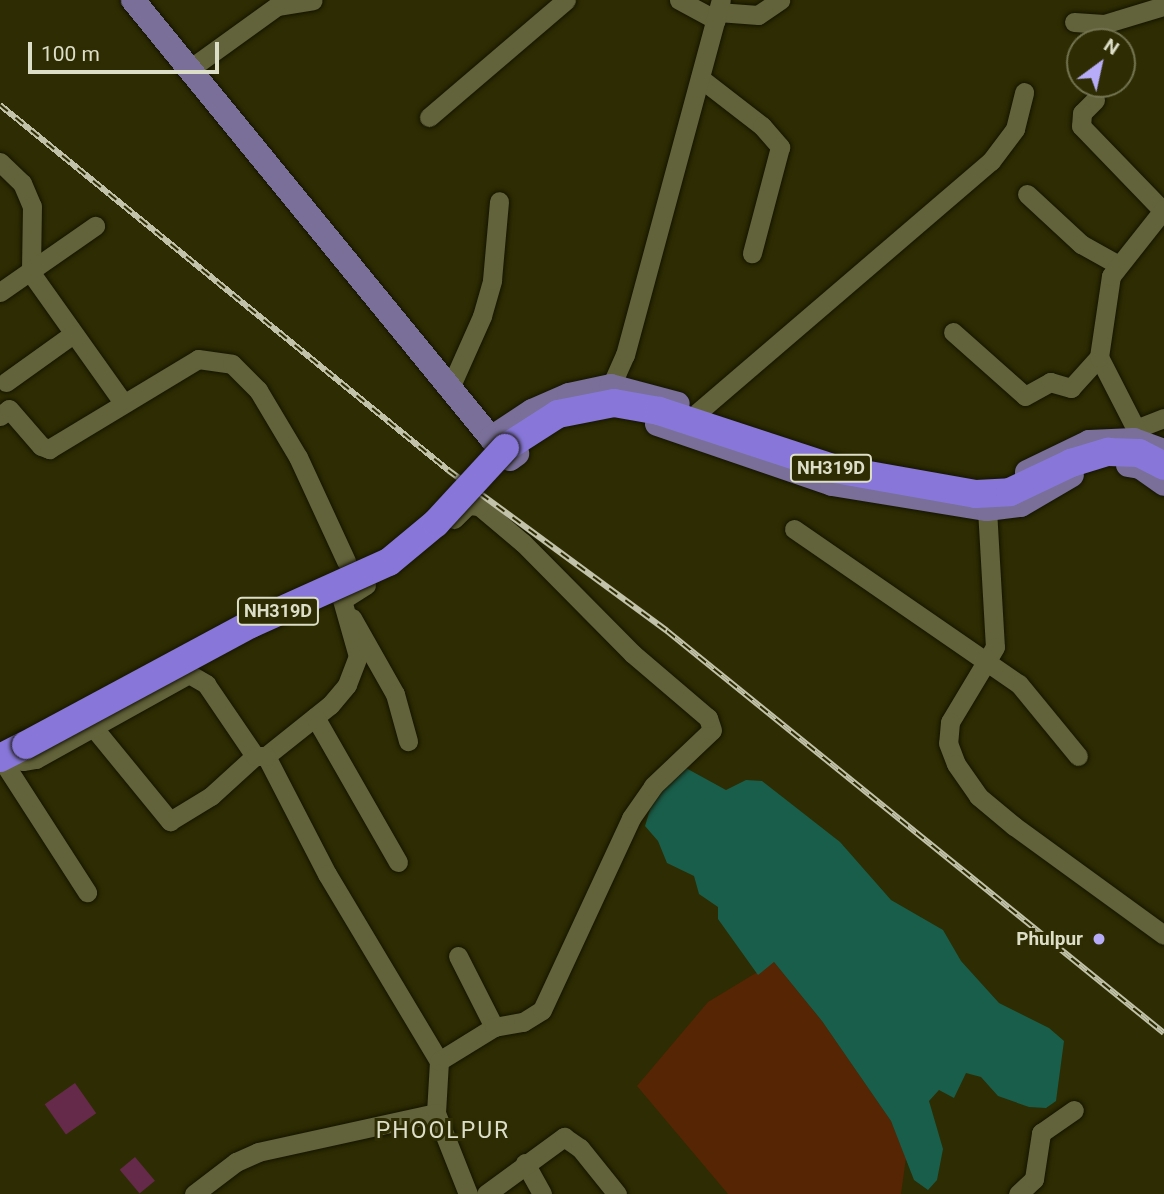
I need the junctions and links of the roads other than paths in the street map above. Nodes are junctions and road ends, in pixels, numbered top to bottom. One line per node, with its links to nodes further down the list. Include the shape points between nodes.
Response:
1 (133, 0): 9 (main road)
2 (313, 0): 9 (street, via 277,6)
3 (566, 0): 13 (street)
4 (679, 0): 7 (street)
5 (780, 0): 7 (street, via 758,15)
6 (1160, 7): 8 (street, via 1104,24)
7 (718, 11): 10 (street)
8 (1074, 22)
9 (191, 68): 28 (main road)
10 (700, 78): 19 (street, via 762,126 780,147); 27 (street)
11 (1024, 92): 30 (street, via 1015,129 991,161)
12 (1095, 100): 17 (street, via 1082,113 1081,127)
13 (429, 117)
14 (0, 162): 21 (street, via 22,183 32,206)
15 (1027, 194): 20 (street, via 1081,244)
16 (499, 201): 28 (street, via 485,304)
17 (1163, 210): 20 (street)
18 (94, 226): 21 (street)
19 (752, 253)
20 (1117, 264): 25 (street, via 1108,288)
21 (31, 273): 22 (street); 24 (street)
22 (0, 292)
23 (953, 332): 25 (street, via 1025,396 1050,382 1071,388)
24 (73, 334): 26 (street); 29 (street)
25 (1099, 357): 34 (street)
26 (6, 382)
27 (620, 387): 30 (main road); 33 (main road, via 569,395 532,411)
28 (450, 388): 33 (main road)
29 (122, 401): 31 (street, via 49,449 41,446 9,409); 39 (street, via 198,359 218,358 246,374 298,457)
30 (698, 412): 34 (main road, via 838,459 977,483 1012,480 1089,442)
31 (0, 416)
32 (1164, 418): 34 (street)
33 (491, 438): 37 (main road, via 510,459 544,434 612,412 832,484)
34 (1148, 440)
35 (1164, 466): 45 (highway, NH319D, bridge, via 1139,453 1108,452 1071,463 1010,492 976,494 835,470 636,405 574,408 540,422 505,448 436,523 396,558 251,624)
36 (1164, 484): 37 (main road, via 1140,467 1095,467 1021,505)
37 (987, 509): 41 (street, via 995,632)
38 (794, 529): 41 (street)
39 (346, 561)
40 (345, 615): 42 (street, via 358,656 347,685); 44 (street, via 354,619 385,672); 52 (street, via 345,597 400,566 468,505 479,506 711,722 709,734 653,786 631,818 542,1010 523,1022)
41 (988, 662): 47 (street, via 1033,696); 50 (street, via 950,722 948,743 956,764 978,796 1014,827)
42 (315, 717): 46 (street); 48 (street)
43 (93, 727): 45 (street, via 30,761); 46 (street, via 194,675 206,684); 46 (street, via 170,821)
44 (408, 741)
45 (8, 753): 49 (street)
46 (261, 756): 53 (street)
47 (1079, 756)
48 (398, 862)
49 (87, 892)
50 (1164, 935)
51 (458, 956): 52 (street)
52 (494, 1027): 53 (street)
53 (439, 1061): 55 (street)
54 (1074, 1110): 62 (street, via 1041,1133 1034,1179)
55 (436, 1113): 57 (street, via 258,1152 236,1162); 58 (street)
56 (525, 1163): 59 (street); 60 (street); 61 (street, via 564,1137 580,1148)
57 (194, 1194)
58 (468, 1194)
59 (486, 1194)
60 (542, 1194)
61 (617, 1194)
62 (1018, 1194)

